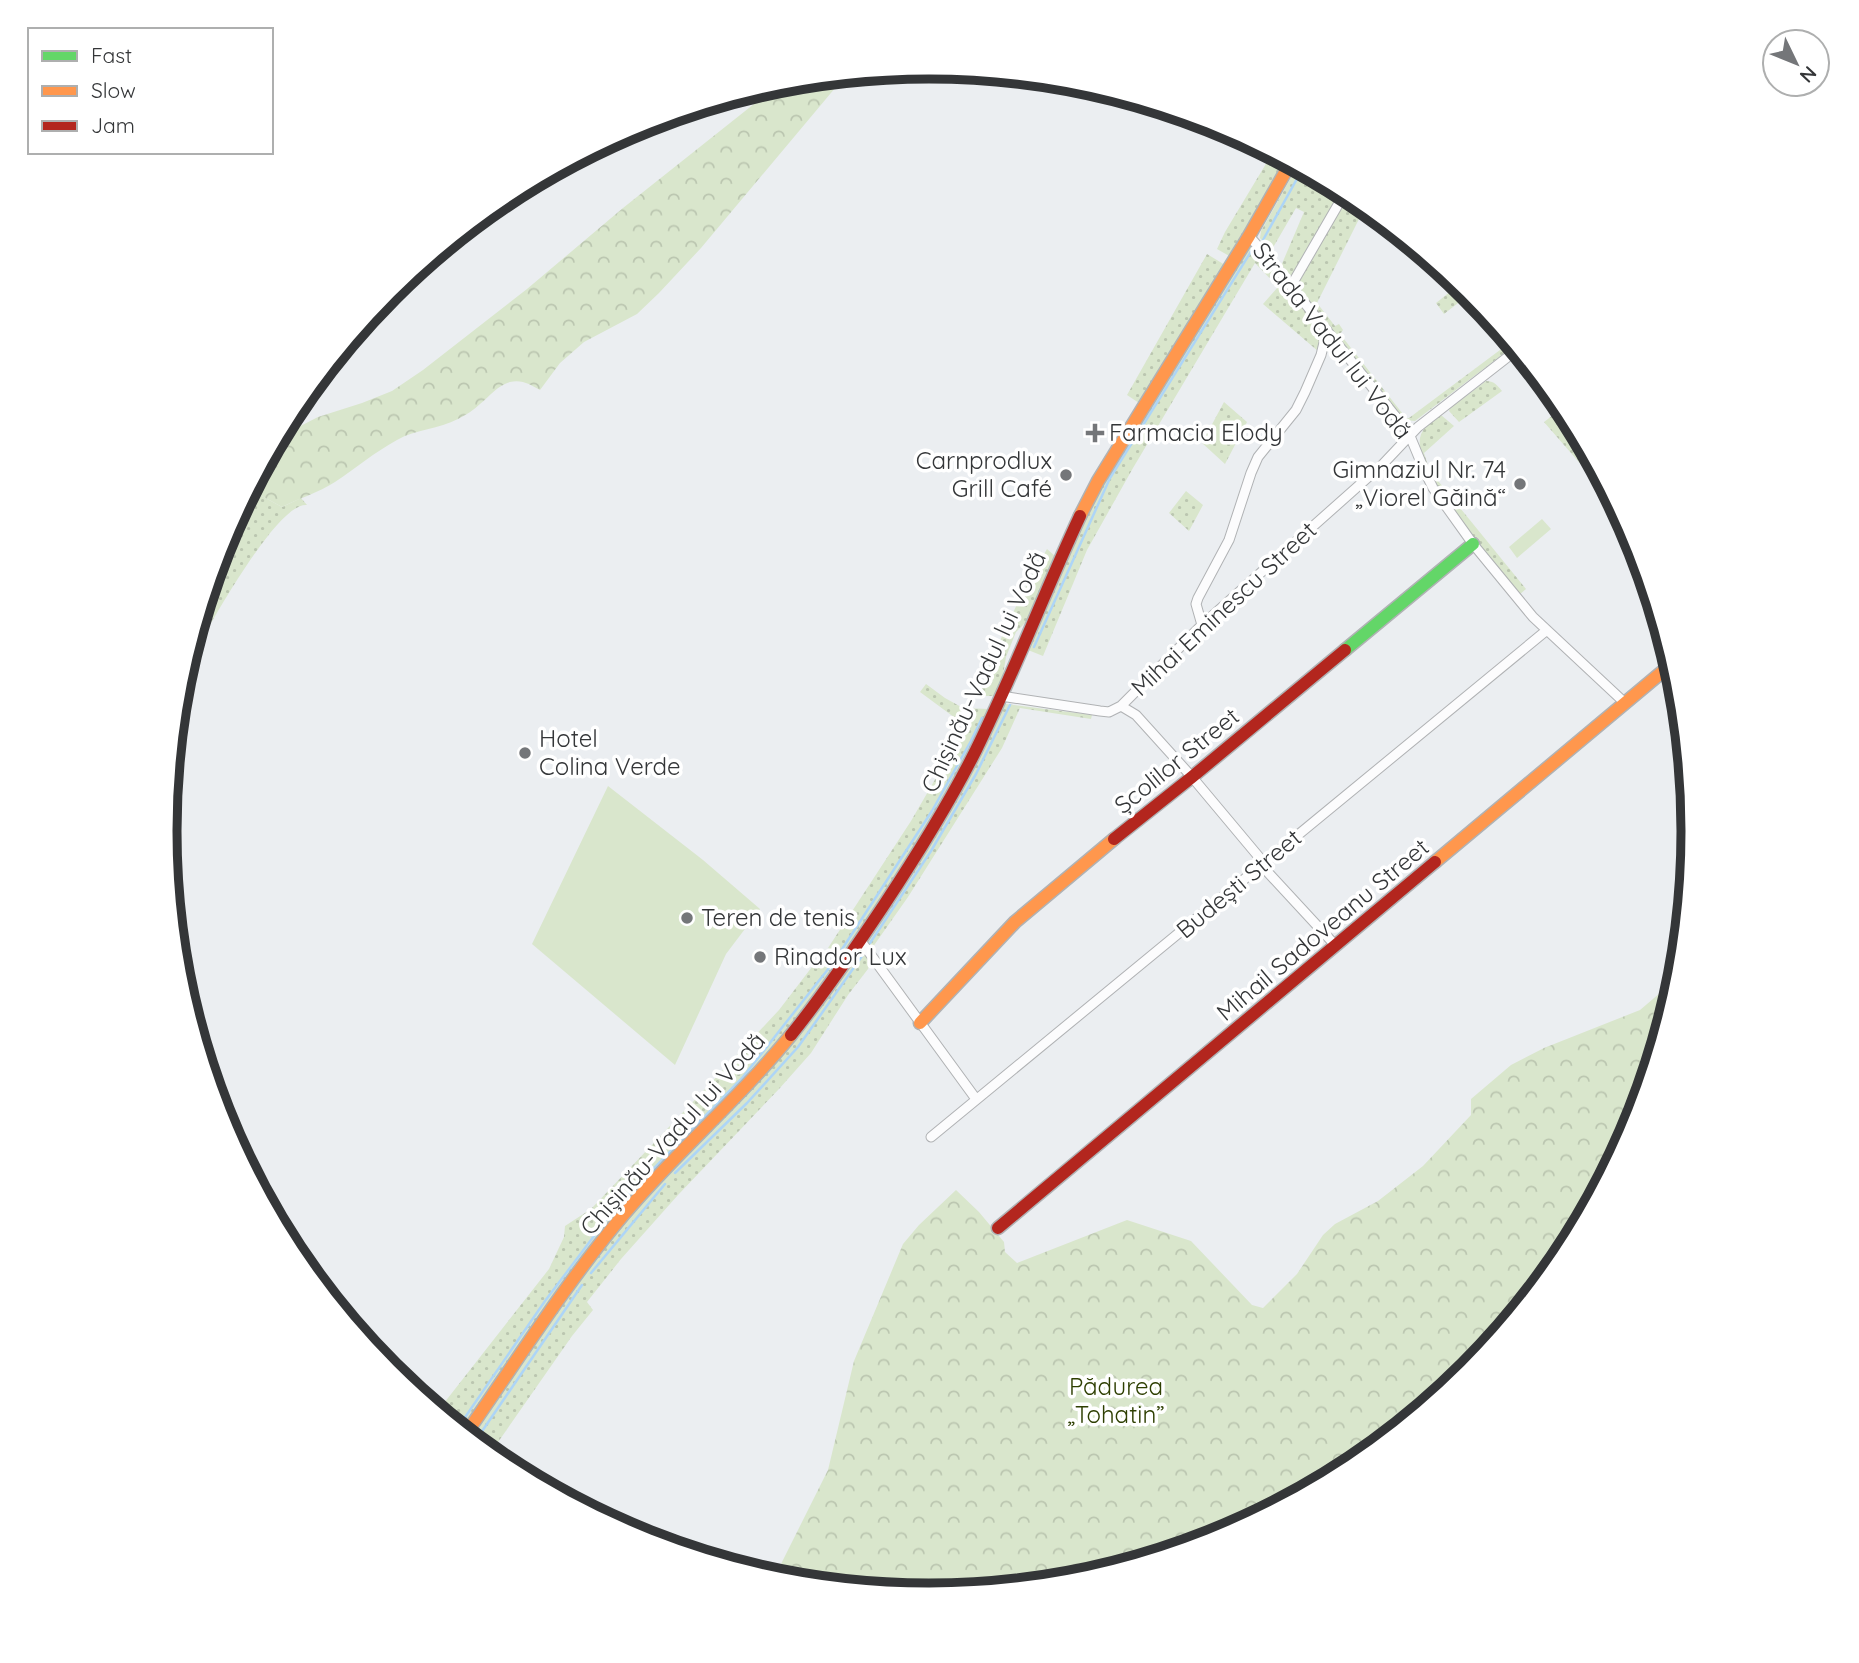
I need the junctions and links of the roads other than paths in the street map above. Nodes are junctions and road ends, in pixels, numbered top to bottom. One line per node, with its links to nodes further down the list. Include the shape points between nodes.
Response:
1 (1287, 169): 3 (street, Chișinău-Vadul lui Vodă)
2 (1340, 201): 4 (street)
3 (1249, 236): 4 (street, Strada Vadul lui Vodă); 12 (street, Chișinău-Vadul lui Vodă, via 1098,481)
4 (1291, 286): 5 (street, Strada Vadul lui Vodă)
5 (1327, 330): 7 (street, Strada Vadul lui Vodă); 9 (street, via 1306,392 1258,457 1228,540 1198,597)
6 (1511, 354): 7 (street, Mihai Eminescu Street)
7 (1410, 436): 8 (street, Strada Vadul lui Vodă, via 1433,488); 9 (street, Mihai Eminescu Street)
8 (1472, 544): 10 (street, Strada Vadul lui Vodă); 15 (street, Școlilor Street)
9 (1202, 625): 14 (street, Mihai Eminescu Street)
10 (1547, 630): 13 (street, Strada Vadul lui Vodă); 16 (street, Budești Street)
11 (1665, 670): 13 (street, Mihail Sadoveanu Street)
12 (1001, 696): 14 (street, via 1109,712); 17 (street, Chișinău-Vadul lui Vodă, via 945,806)
13 (1625, 704): 18 (street, Mihail Sadoveanu Street)
14 (1121, 706): 15 (street, via 1136,715)
15 (1192, 777): 16 (street); 19 (street, Școlilor Street, via 1015,922)
16 (1263, 864): 18 (street); 20 (street, Budești Street)
17 (860, 940): 19 (street); 23 (street, Chișinău-Vadul lui Vodă, via 769,1061 650,1184 600,1243)
18 (1336, 946): 22 (street, Mihail Sadoveanu Street)
19 (920, 1023): 20 (street)
20 (976, 1099): 21 (street, Budești Street)
21 (931, 1137)
22 (999, 1228)
23 (470, 1428)

